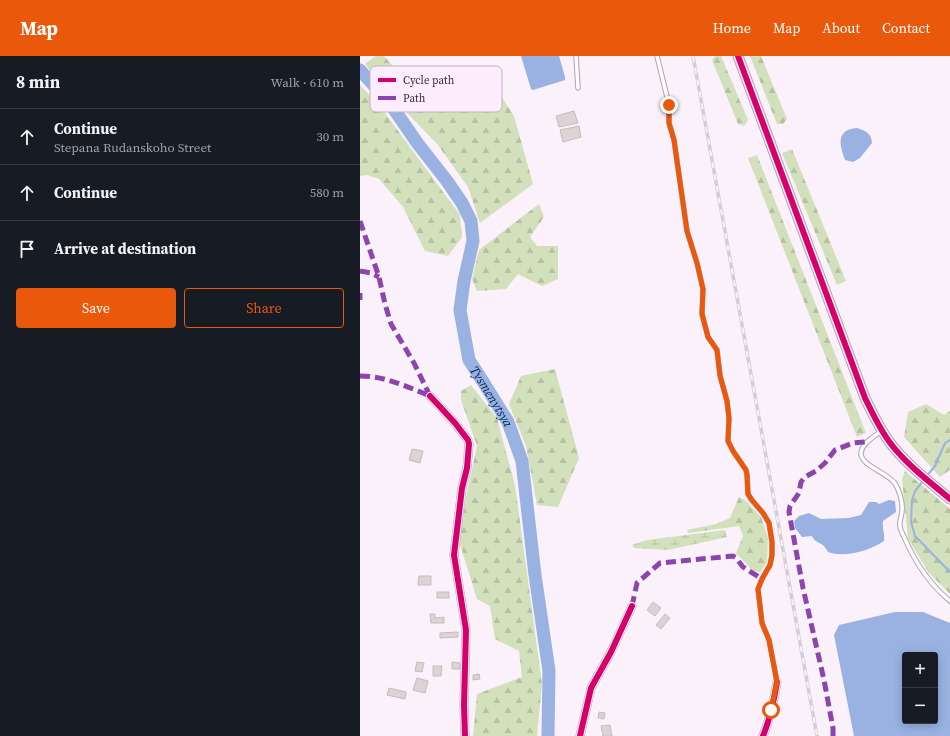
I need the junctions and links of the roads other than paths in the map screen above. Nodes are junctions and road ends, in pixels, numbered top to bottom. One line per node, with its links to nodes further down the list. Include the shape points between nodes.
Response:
1 (576, 56): 4 (lane)
2 (657, 56): 10 (lane, via 669,105 669,123 674,140 687,231 703,289 702,314 708,337 717,350 720,376 727,401 728,441 746,470 748,494 769,523 772,555 758,589 762,623 769,640)
3 (738, 56): 6 (main road, via 862,391)
4 (578, 88)
5 (430, 396): 11 (street, via 455,423 469,444 454,555 466,630)
6 (881, 431): 7 (main road, via 891,446); 8 (lane, via 866,442 861,452 862,458 895,483 901,497 900,527 907,544 925,575)
7 (950, 499)
8 (950, 601)
9 (632, 606): 12 (street, via 591,688)
10 (777, 682): 13 (street)
11 (465, 736)
12 (580, 736)
13 (763, 736)

